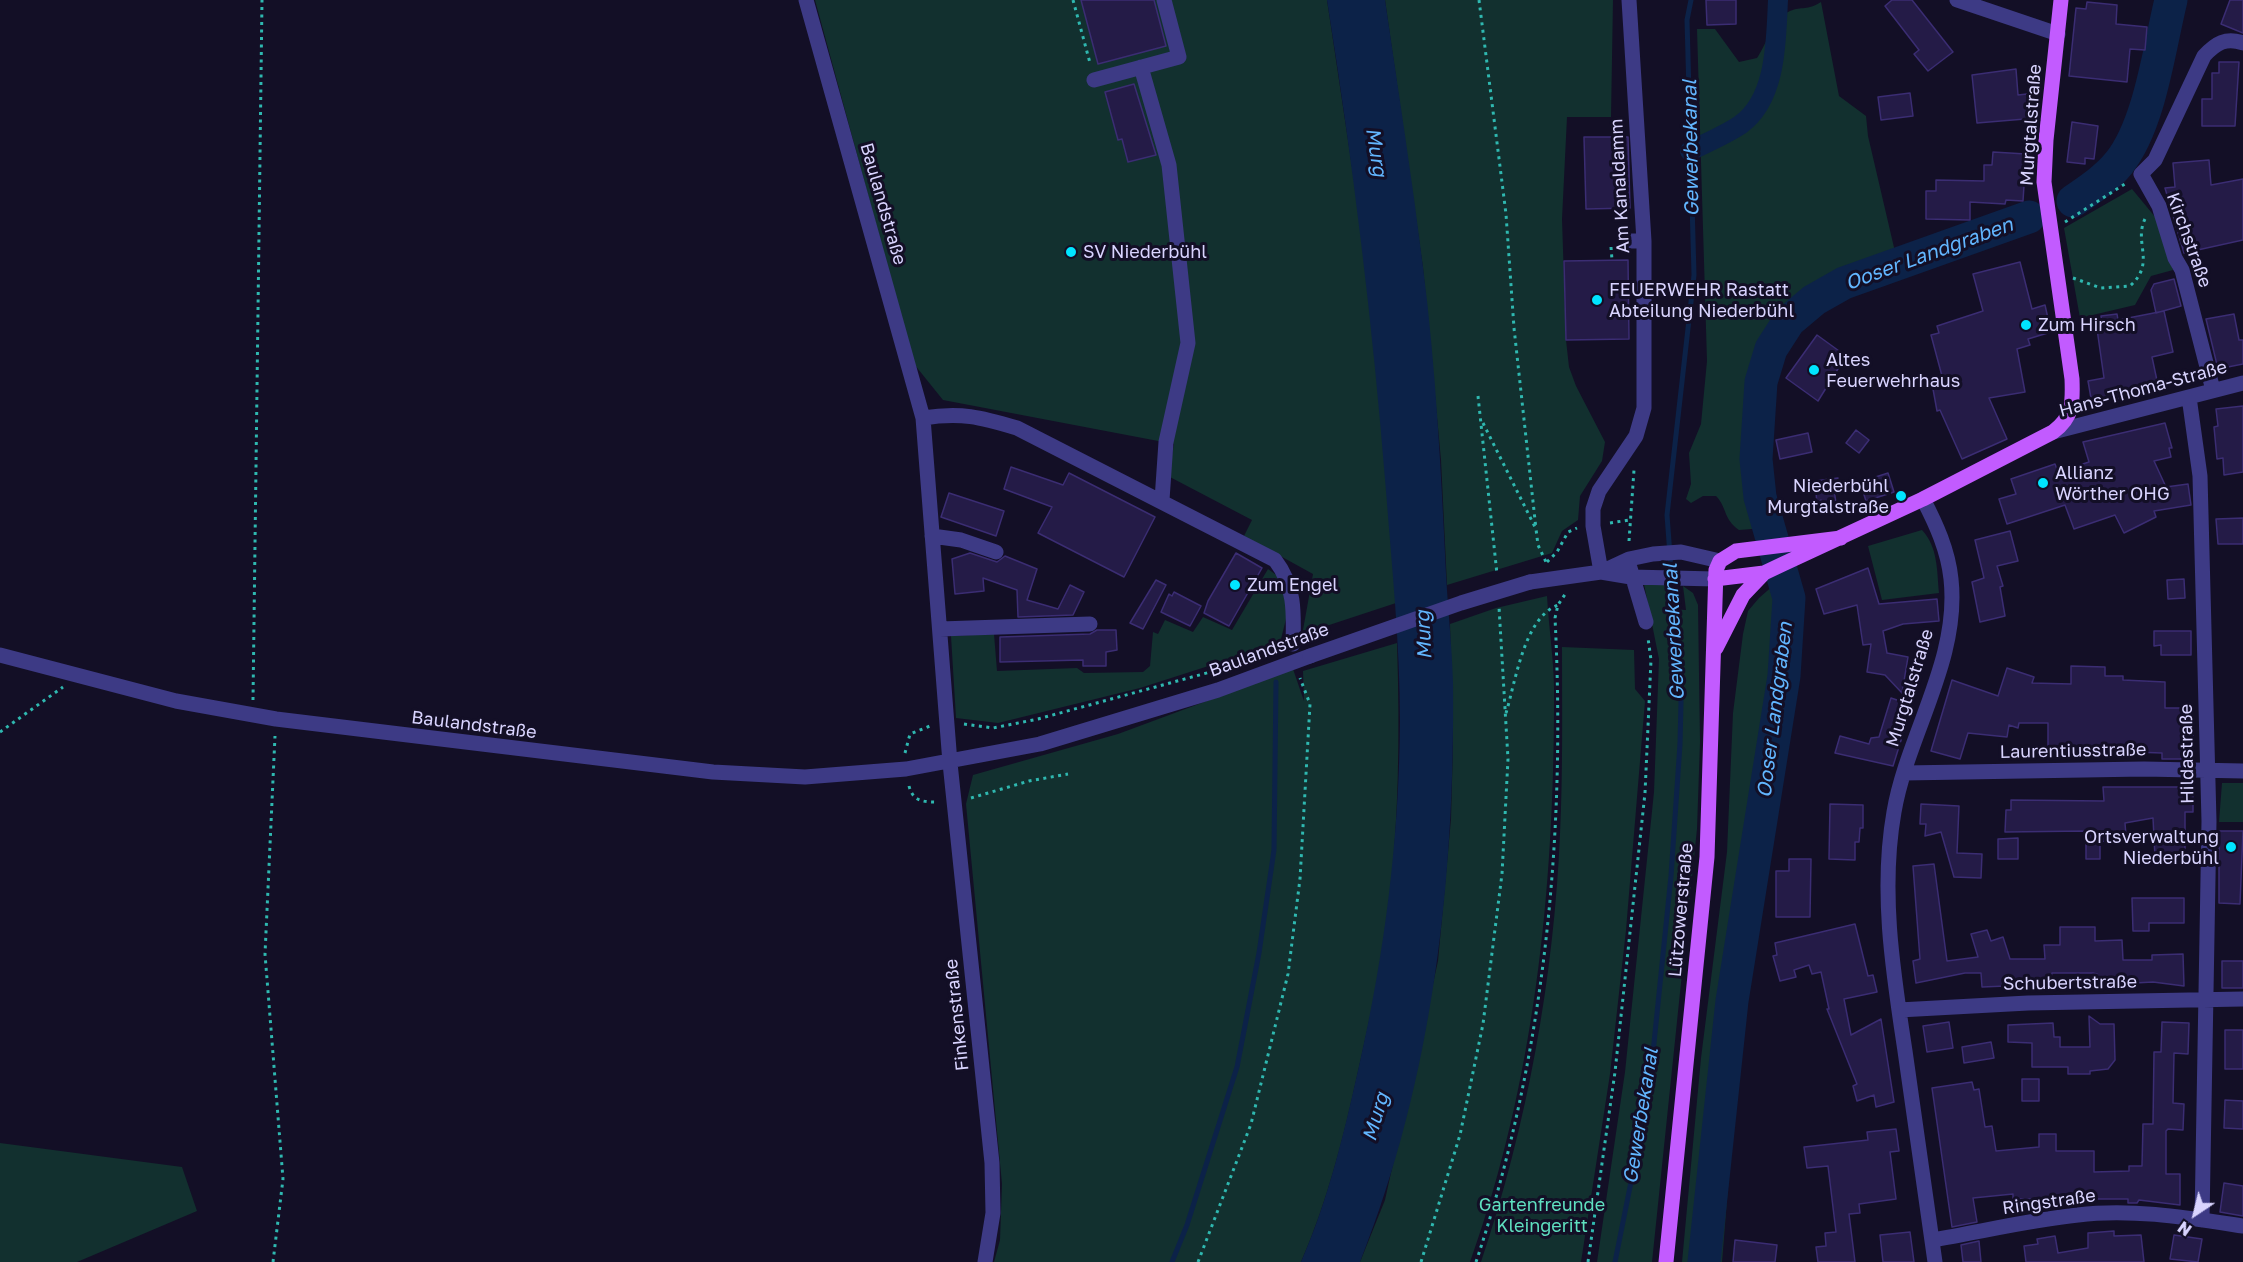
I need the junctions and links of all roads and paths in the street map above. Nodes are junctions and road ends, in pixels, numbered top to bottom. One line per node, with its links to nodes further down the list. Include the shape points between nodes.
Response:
1 (262, 0): 58 (path)
2 (806, 0): 25 (street, Baulandstraße)
3 (1073, 0): 12 (path)
4 (1164, 0): 11 (street, via 1179,57)
5 (1479, 0): 32 (path, via 1506,214)
6 (1629, 0): 17 (street, Am Kanaldamm)
7 (1958, 0): 9 (street)
8 (2061, 0): 9 (main road, Murgtalstraße)
9 (2058, 34): 15 (main road, Murgtalstraße, via 2045,171)
10 (2243, 43): 13 (street, via 2224,40 2205,56 2155,160)
11 (1141, 67): 12 (street); 30 (street, via 1169,165 1188,344 1166,442)
12 (1094, 80)
13 (2141, 174): 14 (street, Kirchstraße); 15 (path)
14 (2159, 206): 20 (path, via 2141,226 2145,260 2143,270 2130,286 2101,288); 22 (street, Kirchstraße, via 2182,270)
15 (2051, 231): 20 (main road, Murgtalstraße)
16 (1628, 241): 17 (street)
17 (1644, 241): 31 (street, Am Kanaldamm, via 1644,408 1636,435 1599,491)
18 (1611, 242): 19 (path)
19 (1611, 260)
20 (2057, 273): 27 (main road, Murgtalstraße, via 2073,399 2068,418)
21 (2243, 383): 22 (street, Hans-Thoma-Straße)
22 (2213, 390): 24 (street, Hans-Thoma-Straße)
23 (1478, 396): 26 (path)
24 (2188, 397): 27 (street, Hans-Thoma-Straße); 64 (street, Hildastraße, via 2200,476)
25 (922, 418): 30 (street, via 952,413 1017,428); 33 (street, Baulandstraße)
26 (1481, 420): 32 (path); 43 (path)
27 (2052, 432): 29 (main road, Murgtalstraße)
28 (1634, 465): 36 (path)
29 (1923, 499): 34 (main road, Baulandstraße); 66 (street, Murgtalstraße, via 1941,534 1951,580 1949,627)
30 (1162, 500): 51 (street, via 1275,560 1289,580 1292,593)
31 (1593, 526): 38 (path, via 1573,528); 40 (street, Am Kanaldamm)
32 (1536, 529): 38 (path)
33 (932, 536): 35 (street, via 961,540); 50 (street, Baulandstraße)
34 (1841, 538): 37 (main road, Baulandstraße, via 1759,546 1736,551); 41 (main road, Baulandstraße)
35 (996, 552)
36 (1629, 559): 37 (street, Baulandstraße, via 1681,552); 40 (street, Baulandstraße); 42 (street)
37 (1720, 561): 44 (main road, Lützowerstraße)
38 (1546, 562): 39 (path)
39 (1539, 564)
40 (1601, 572): 42 (street, Baulandstraße); 54 (street, Baulandstraße, bridge, via 1530,582)
41 (1764, 573): 44 (main road, Baulandstraße); 52 (main road, via 1735,608)
42 (1631, 577): 44 (street, Baulandstraße); 48 (street)
43 (1497, 579)
44 (1715, 579): 52 (main road, Lützowerstraße)
45 (1569, 589): 47 (path)
46 (1498, 602): 57 (path)
47 (1558, 605): 57 (path, via 1540,615 1528,635); 79 (path, via 1555,618 1559,732 1545,952 1528,1066 1493,1211)
48 (1646, 622): 80 (path, via 1651,660 1645,793 1615,1072)
49 (1090, 624): 50 (street)
50 (940, 629): 60 (street, Baulandstraße)
51 (1293, 644)
52 (1713, 654): 81 (main road, Lützowerstraße, via 1707,857)
53 (0, 655): 56 (street, Baulandstraße)
54 (1294, 661): 62 (street, Baulandstraße, via 1089,731); 77 (path, via 1310,704 1300,879 1288,974 1251,1124)
55 (1234, 665): 60 (path, via 1038,719 993,728 969,723)
56 (80, 676): 58 (street, Baulandstraße); 61 (path)
57 (1505, 715): 78 (path, via 1508,759 1502,874 1483,1024 1460,1135)
58 (253, 716): 59 (street, Baulandstraße)
59 (276, 719): 63 (street, Baulandstraße, via 713,772 805,777); 75 (path, via 265,954 284,1179)
60 (947, 725): 62 (street, Baulandstraße); 63 (path, via 924,727 910,734 904,748)
61 (0, 732)
62 (950, 763): 63 (street, Baulandstraße); 68 (street, Finkenstraße)
63 (906, 769): 68 (path, via 910,790 920,801)
64 (2206, 770): 65 (street, Laurentiusstraße); 66 (street, Laurentiusstraße); 69 (street, Hildastraße)
65 (2243, 771)
66 (1904, 773): 71 (street, Murgtalstraße, via 1888,852 1887,909)
67 (1068, 774): 68 (path)
68 (956, 803): 76 (street, Finkenstraße, via 992,1163 993,1213)
69 (2205, 999): 70 (street, Schubertstraße); 71 (street, Schubertstraße); 72 (street, Hildastraße)
70 (2243, 999)
71 (1899, 1010): 74 (street, Murgtalstraße)
72 (2202, 1220): 73 (street, Ringstraße); 74 (street, Ringstraße, via 2079,1214)
73 (2243, 1226)
74 (1932, 1240): 82 (street, Murgtalstraße)
75 (273, 1262)
76 (985, 1262)
77 (1198, 1262)
78 (1421, 1262)
79 (1476, 1262)
80 (1588, 1262)
81 (1666, 1262)
82 (1935, 1262)

